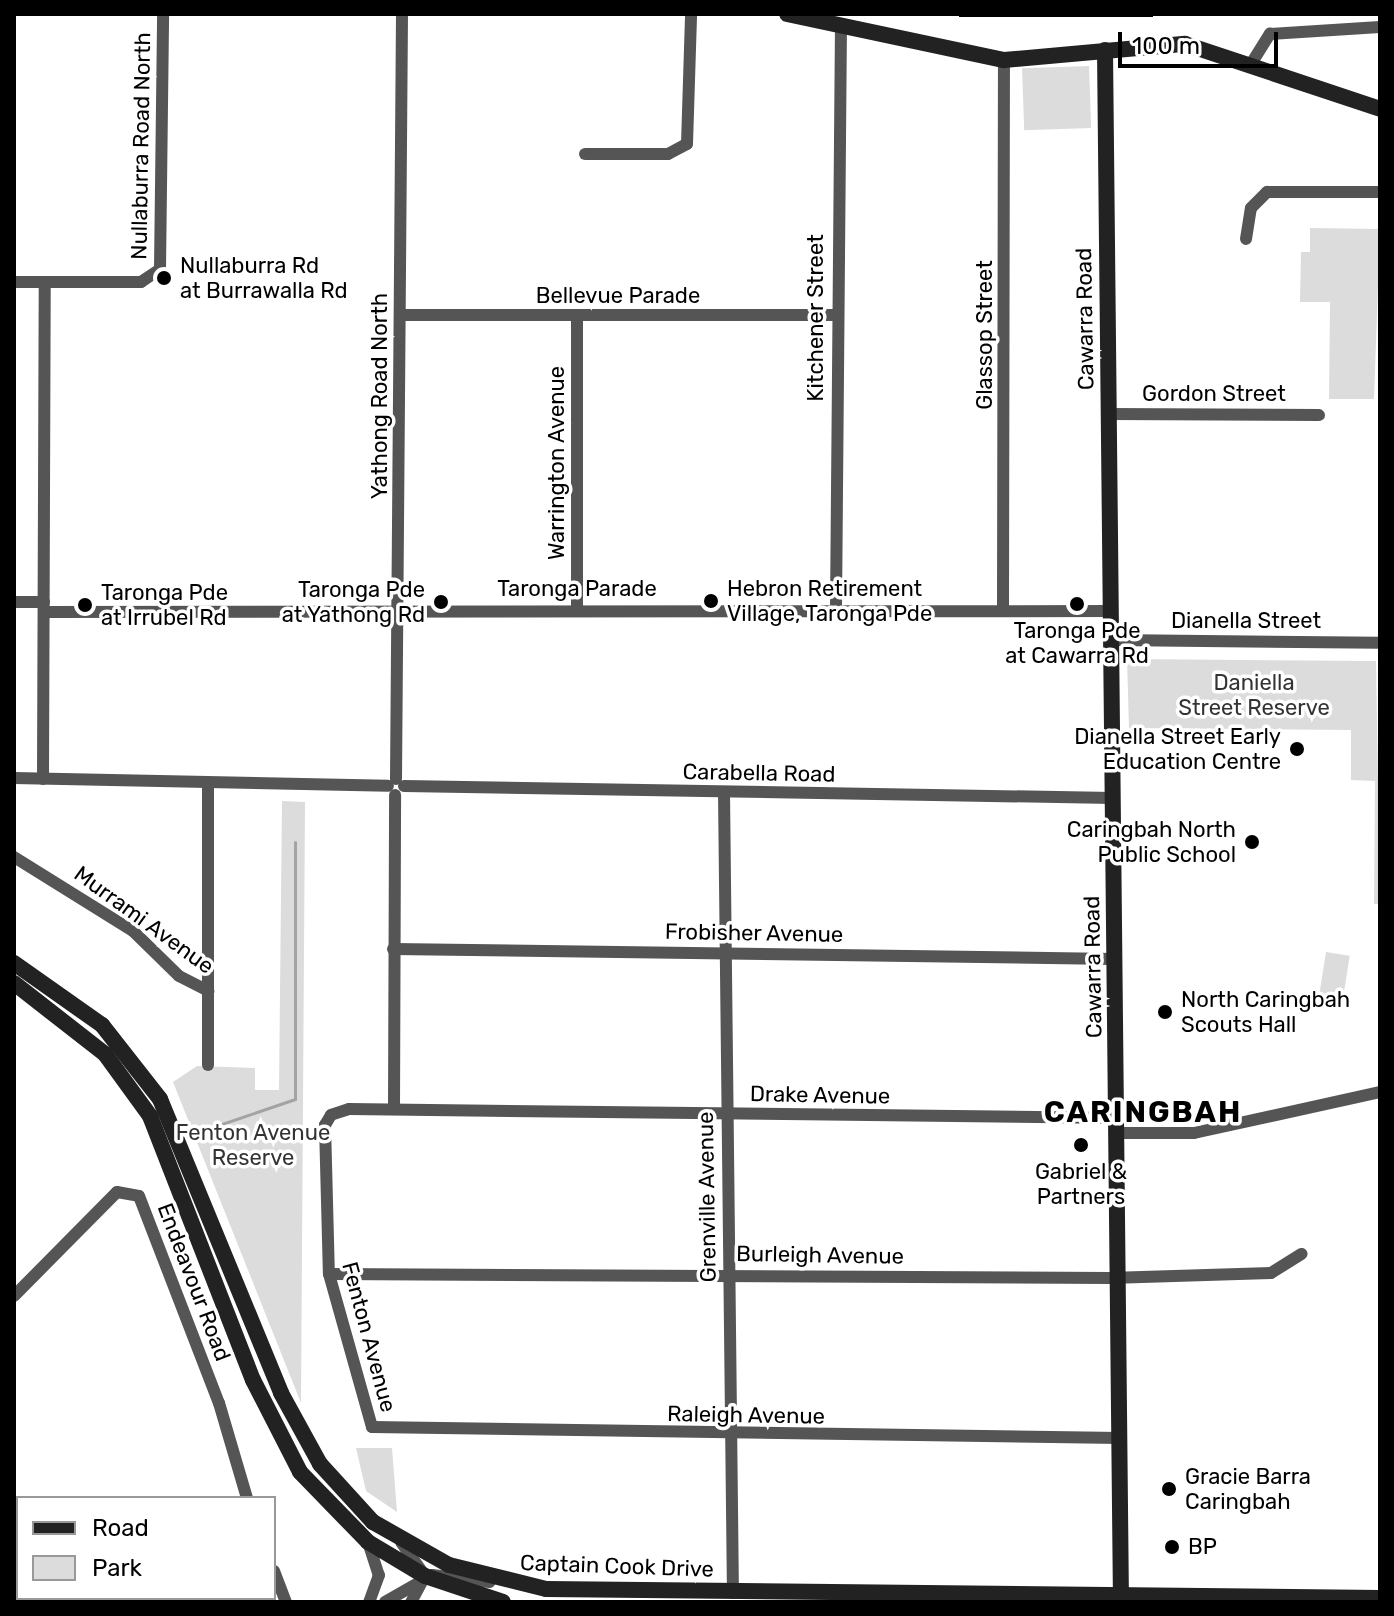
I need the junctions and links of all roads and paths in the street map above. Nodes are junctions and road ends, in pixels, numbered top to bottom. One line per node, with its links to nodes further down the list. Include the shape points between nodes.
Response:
1 (163, 14): 15 (street, Nullaburra Road North, via 162,262 155,277)
2 (402, 14): 16 (street, Yathong Road North)
3 (691, 14): 11 (street, via 687,144 668,154)
4 (787, 14): 5 (main road)
5 (841, 27): 8 (main road); 17 (street, Kitchener Street)
6 (1380, 27): 9 (street, via 1270,34)
7 (1105, 50): 8 (main road); 9 (main road, via 1185,44); 19 (main road, Cawarra Road)
8 (1004, 60): 25 (street, Glassop Street)
9 (1251, 64): 10 (main road)
10 (1380, 109)
11 (585, 154)
12 (1380, 192): 13 (street, via 1267,192 1251,208)
13 (1246, 239)
14 (14, 282): 15 (street)
15 (45, 282): 22 (street)
16 (400, 315): 18 (street, Bellevue Parade); 27 (street, Yathong Road North)
17 (835, 315): 18 (street, Bellevue Parade); 23 (street, Kitchener Street)
18 (577, 317): 24 (street, Warrington Avenue)
19 (1108, 414): 20 (street, Gordon Street); 26 (main road, Cawarra Road)
20 (1319, 415)
21 (14, 602): 22 (street, Taronga Parade)
22 (44, 607): 27 (street, Taronga Parade); 31 (street)
23 (836, 608): 24 (street, Taronga Parade); 25 (street, Taronga Parade)
24 (577, 609): 27 (street, Taronga Parade)
25 (1003, 610): 26 (street, Taronga Parade)
26 (1111, 611): 28 (main road, Cawarra Road)
27 (399, 612): 33 (street, Yathong Road North)
28 (1111, 640): 29 (street, Dianella Street); 35 (main road, Cawarra Road)
29 (1380, 643)
30 (14, 778): 31 (street, Carabella Road)
31 (43, 779): 32 (street, Carabella Road)
32 (208, 783): 33 (street, Carabella Road); 42 (street, Murrami Avenue)
33 (396, 786): 34 (street, Carabella Road); 37 (street, Yathong Road North)
34 (724, 792): 35 (street, Carabella Road); 38 (street, Grenville Avenue)
35 (1113, 798): 39 (main road, Cawarra Road)
36 (14, 857): 42 (street, Murrami Avenue, via 133,931 179,976)
37 (393, 949): 38 (street, Frobisher Avenue); 45 (street, Yathong Road North)
38 (727, 952): 39 (street, Frobisher Avenue); 46 (street, Grenville Avenue)
39 (1114, 959): 48 (main road, Cawarra Road)
40 (14, 963): 58 (main road, Captain Cook Drive, via 102,1025 160,1099 299,1429 346,1495)
41 (14, 983): 59 (main road, Captain Cook Drive, via 105,1054 150,1116 267,1413 300,1472)
42 (208, 991): 43 (street, Murrami Avenue)
43 (208, 1065)
44 (1380, 1092): 48 (street, Drake Avenue, via 1194,1133)
45 (394, 1109): 46 (street, Drake Avenue); 47 (street, Drake Avenue)
46 (728, 1114): 48 (street, Drake Avenue); 51 (street, Grenville Avenue)
47 (331, 1115): 50 (street, Fenton Avenue)
48 (1117, 1126): 52 (main road, Cawarra Road)
49 (1301, 1254): 52 (street, Burleigh Avenue, via 1271,1273)
50 (329, 1274): 51 (street, Burleigh Avenue); 54 (street, Fenton Avenue)
51 (730, 1274): 52 (street, Burleigh Avenue); 55 (street, Grenville Avenue)
52 (1118, 1277): 56 (main road, Cawarra Road)
53 (14, 1296): 57 (street, Endeavour Road, via 117,1192 139,1196)
54 (372, 1427): 55 (street, Raleigh Avenue)
55 (731, 1434): 56 (street, Raleigh Avenue); 63 (street, Grenville Avenue)
56 (1120, 1438): 64 (main road, Cawarra Road)
57 (246, 1496)
58 (400, 1540): 61 (street); 62 (main road, Captain Cook Drive)
59 (368, 1542): 61 (main road, Captain Cook Drive); 68 (street, via 379,1575)
60 (276, 1576): 67 (street)
61 (425, 1576): 62 (street); 69 (street); 70 (street); 71 (main road, Captain Cook Drive)
62 (511, 1585): 63 (main road, Captain Cook Drive)
63 (733, 1597): 64 (main road, Captain Cook Drive)
64 (1121, 1598): 66 (main road, Captain Cook Drive)
65 (1380, 1598): 66 (main road, Captain Cook Drive)
66 (1301, 1600)
67 (286, 1602)
68 (369, 1602)
69 (385, 1602)
70 (411, 1602)
71 (503, 1602)

